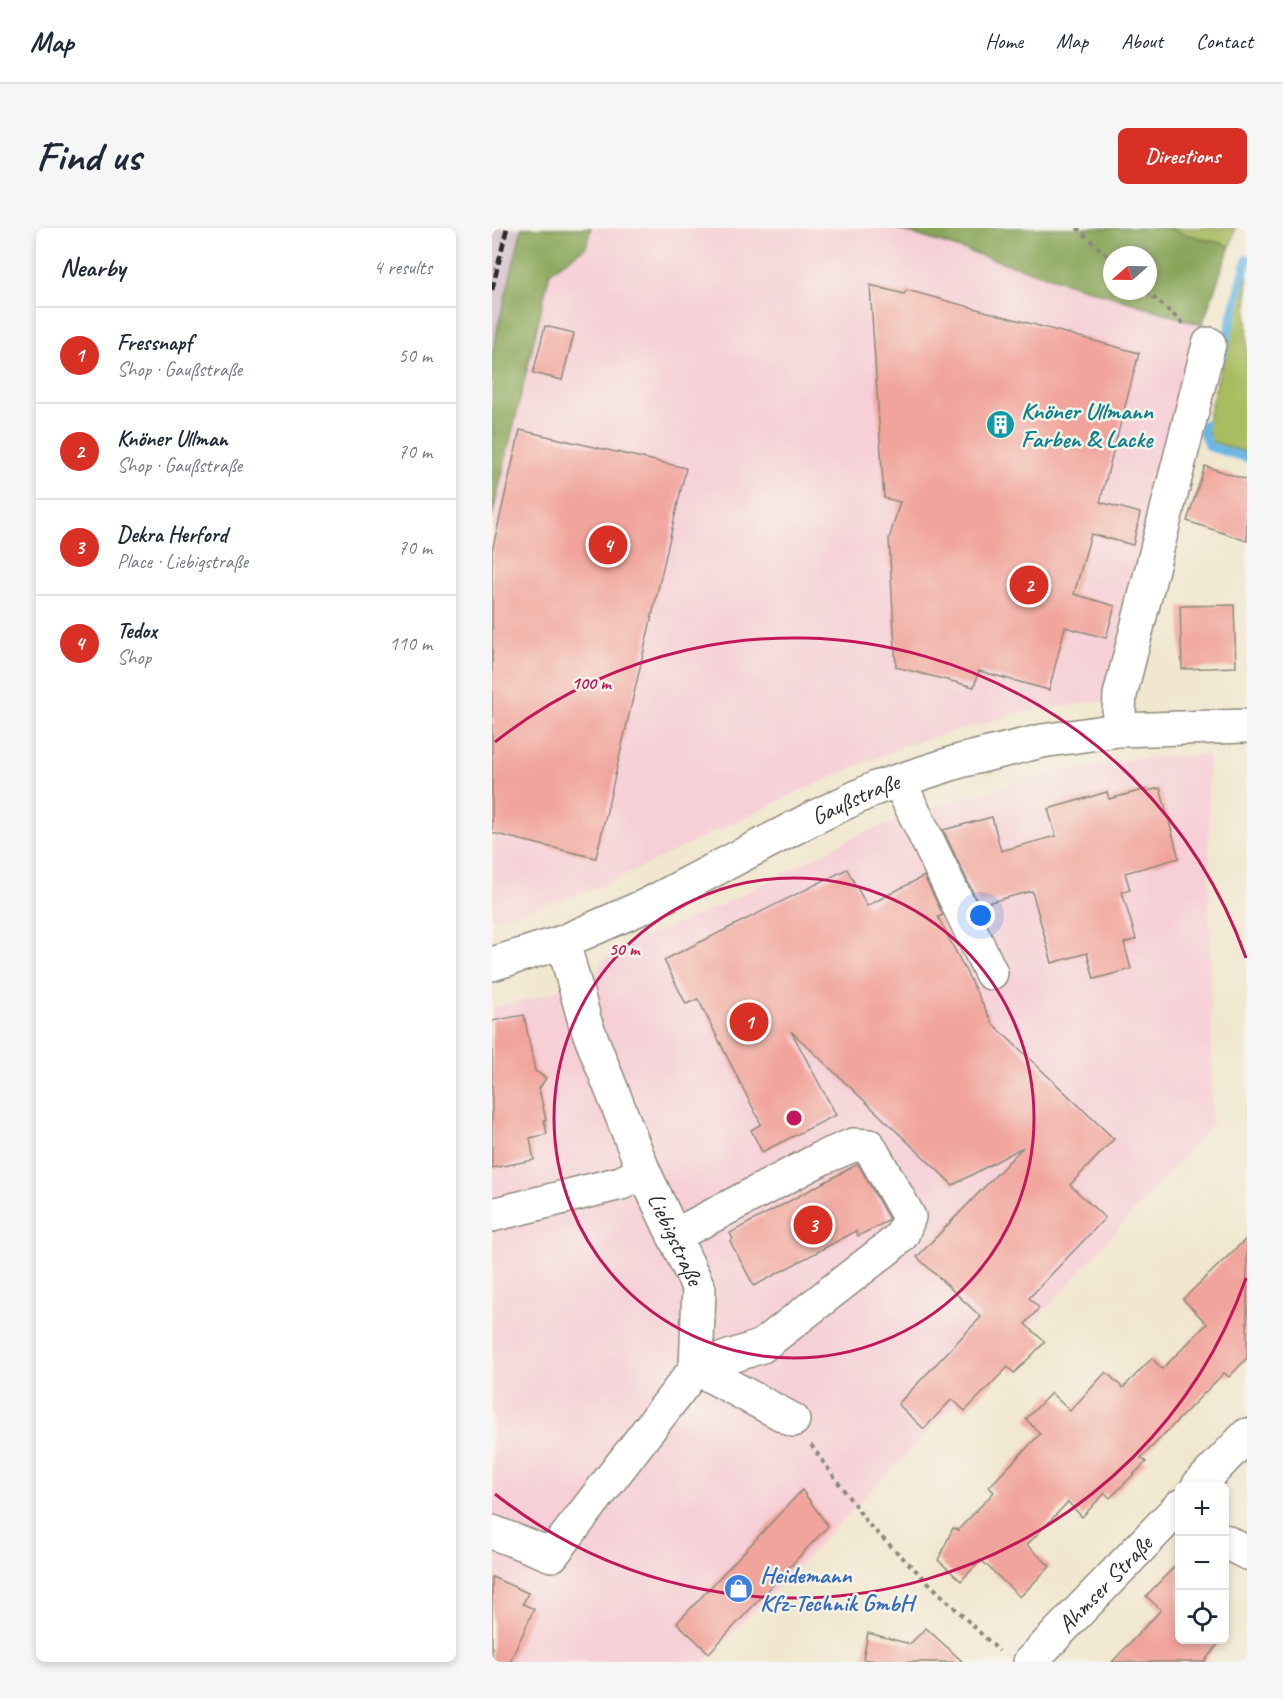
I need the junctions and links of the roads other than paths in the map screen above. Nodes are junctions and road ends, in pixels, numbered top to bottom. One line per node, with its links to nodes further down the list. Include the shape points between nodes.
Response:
1 (1209, 344): 3 (street, via 1120,695)
2 (1247, 726): 3 (street, Gaußstraße)
3 (1118, 730): 4 (street, Gaußstraße, via 1042,741)
4 (899, 781): 5 (street, Gaußstraße, via 811,819 649,904); 7 (street)
5 (563, 942): 6 (street, Gaußstraße); 8 (street, Liebigstraße, via 585,1022)
6 (492, 964)
7 (991, 973)
8 (644, 1172): 9 (street, via 621,1183); 10 (street, Liebigstraße)
9 (492, 1215)
10 (674, 1236): 11 (street, Liebigstraße, via 699,1289); 11 (street, via 853,1145 869,1146 909,1217 902,1235 889,1247 762,1346)
11 (696, 1368): 12 (street); 16 (street, via 552,1555)
12 (793, 1420)
13 (1247, 1435): 14 (street, Ahmser Straße)
14 (1202, 1482)
15 (1175, 1509): 19 (street, Ahmser Straße)
16 (492, 1532)
17 (1229, 1544): 18 (street)
18 (1247, 1553)
19 (1016, 1658)

